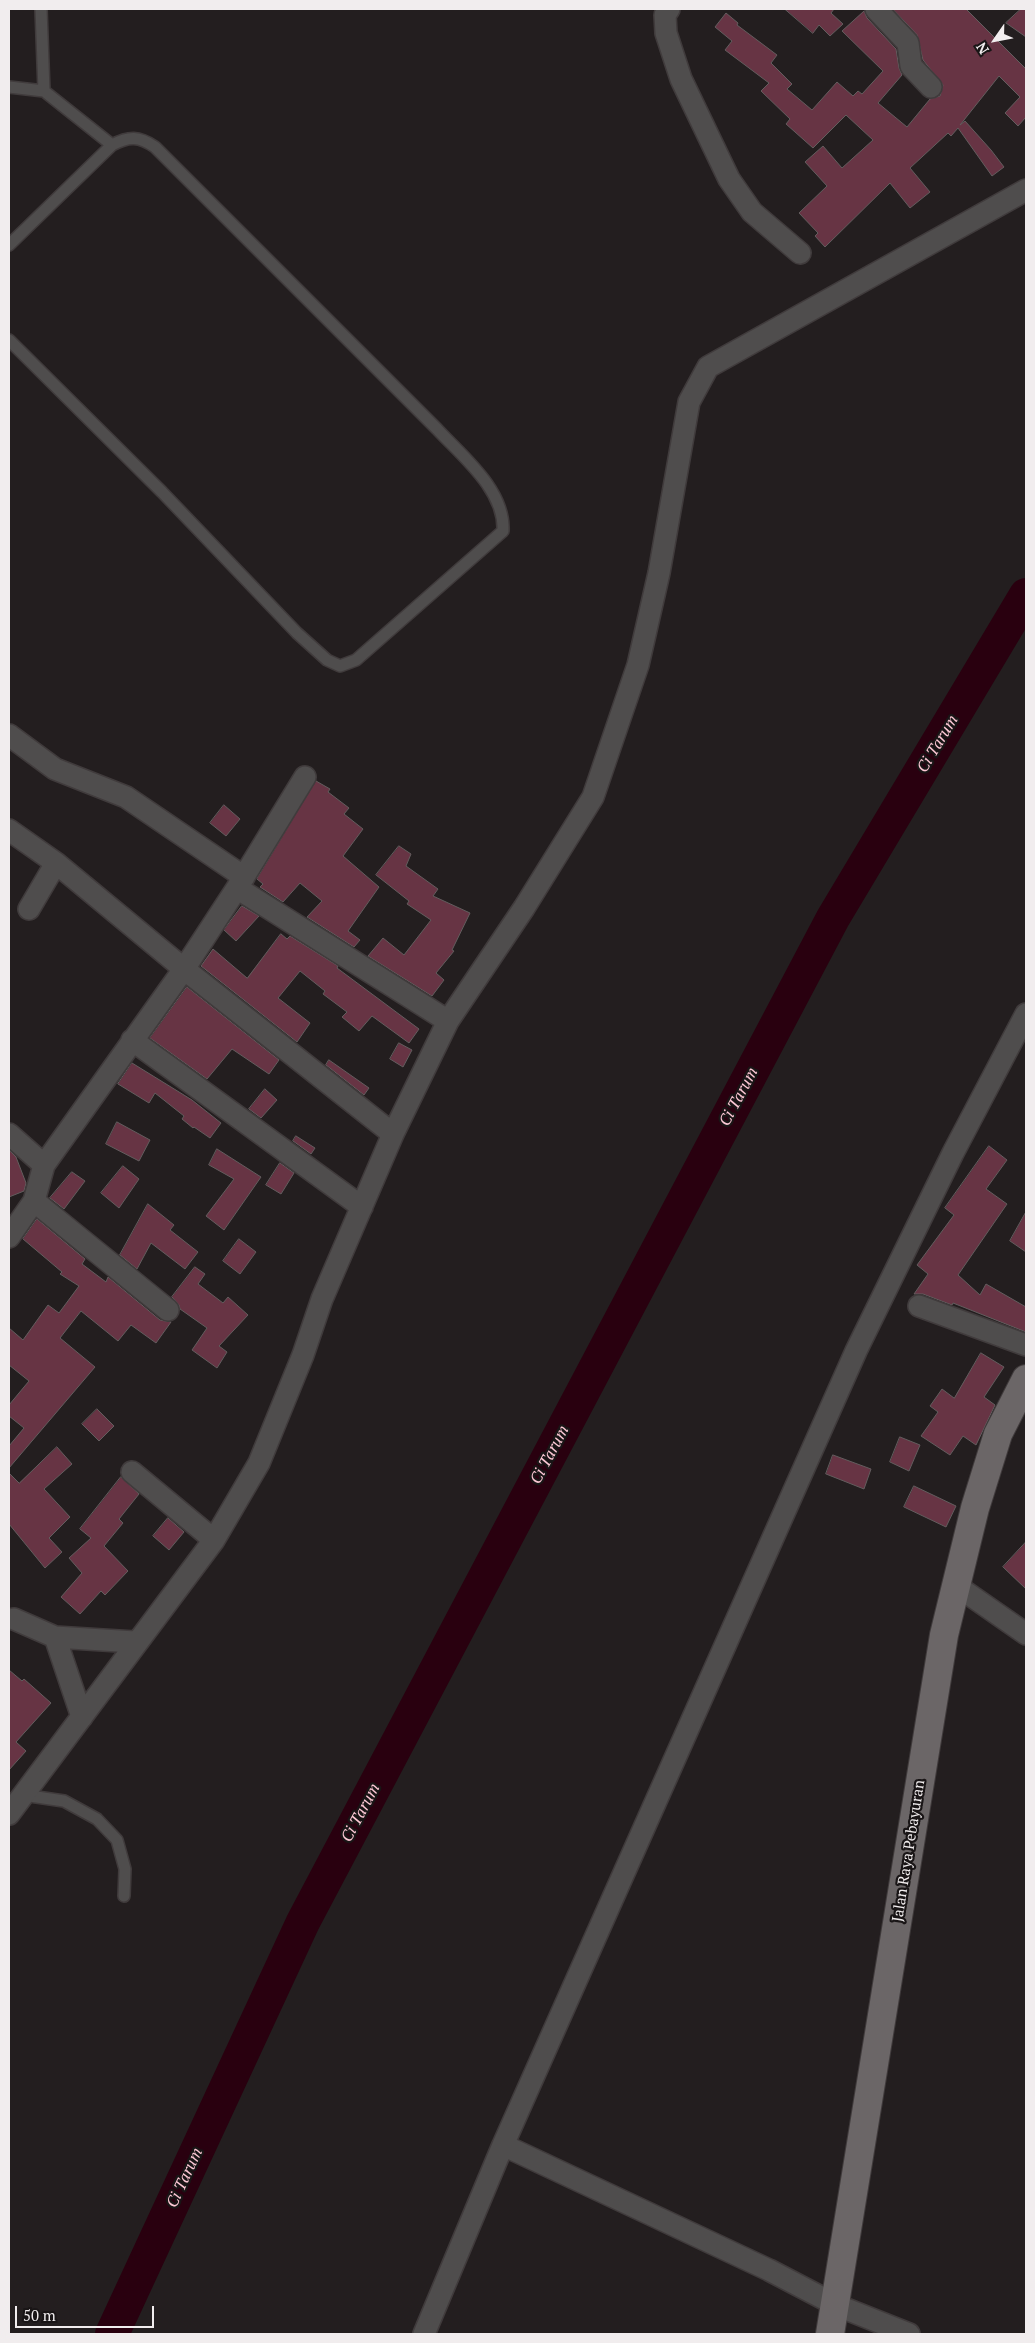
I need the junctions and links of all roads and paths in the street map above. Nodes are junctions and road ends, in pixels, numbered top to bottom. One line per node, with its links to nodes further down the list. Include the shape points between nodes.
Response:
1 (41, 9): 6 (lane)
2 (669, 9): 10 (street, via 664,22 681,79 729,179 752,212)
3 (876, 9): 5 (street, via 908,43 911,66)
4 (9, 87): 6 (lane)
5 (931, 87)
6 (44, 91): 7 (lane)
7 (112, 145): 9 (lane); 11 (lane, via 126,138 144,139 197,188 480,476 498,503 504,518 503,531 356,660 340,666 327,660 297,633 162,492)
8 (1026, 190): 20 (street, via 708,368 689,402 659,573 638,665 593,797)
9 (9, 245)
10 (800, 253)
11 (9, 340)
12 (9, 735): 16 (street, via 55,769 126,797)
13 (304, 778): 16 (street)
14 (9, 830): 15 (street)
15 (56, 863): 17 (street); 18 (street)
16 (240, 882): 18 (street); 20 (street)
17 (29, 909)
18 (184, 969): 21 (street); 23 (street)
19 (1026, 1014): 43 (street, via 953,1153 856,1352)
20 (448, 1021): 23 (street)
21 (132, 1040): 24 (street); 26 (street)
22 (9, 1134): 24 (street)
23 (393, 1134): 26 (street)
24 (44, 1165): 25 (street)
25 (34, 1201): 27 (street); 29 (street)
26 (362, 1207): 33 (street, via 322,1299 260,1463)
27 (9, 1237)
28 (919, 1306): 30 (street)
29 (168, 1310)
30 (1026, 1345)
31 (1026, 1379): 34 (main road, Jalan Raya Pebayuran, via 998,1434 974,1508)
32 (132, 1472): 33 (street)
33 (214, 1540): 38 (street)
34 (957, 1586): 36 (street); 44 (main road, Jalan Raya Pebayuran, via 944,1635)
35 (14, 1619): 37 (street)
36 (1026, 1634)
37 (54, 1637): 38 (street); 39 (street)
38 (135, 1642): 39 (street)
39 (82, 1717): 40 (street)
40 (16, 1791): 41 (street); 42 (lane, via 64,1801 97,1819 117,1840 125,1869)
41 (9, 1814)
42 (124, 1896)
43 (503, 2145): 44 (street, via 769,2270); 45 (street)
44 (836, 2305): 46 (main road, Jalan Raya Pebayuran); 47 (street)
45 (424, 2334)
46 (830, 2334)
47 (909, 2334)

